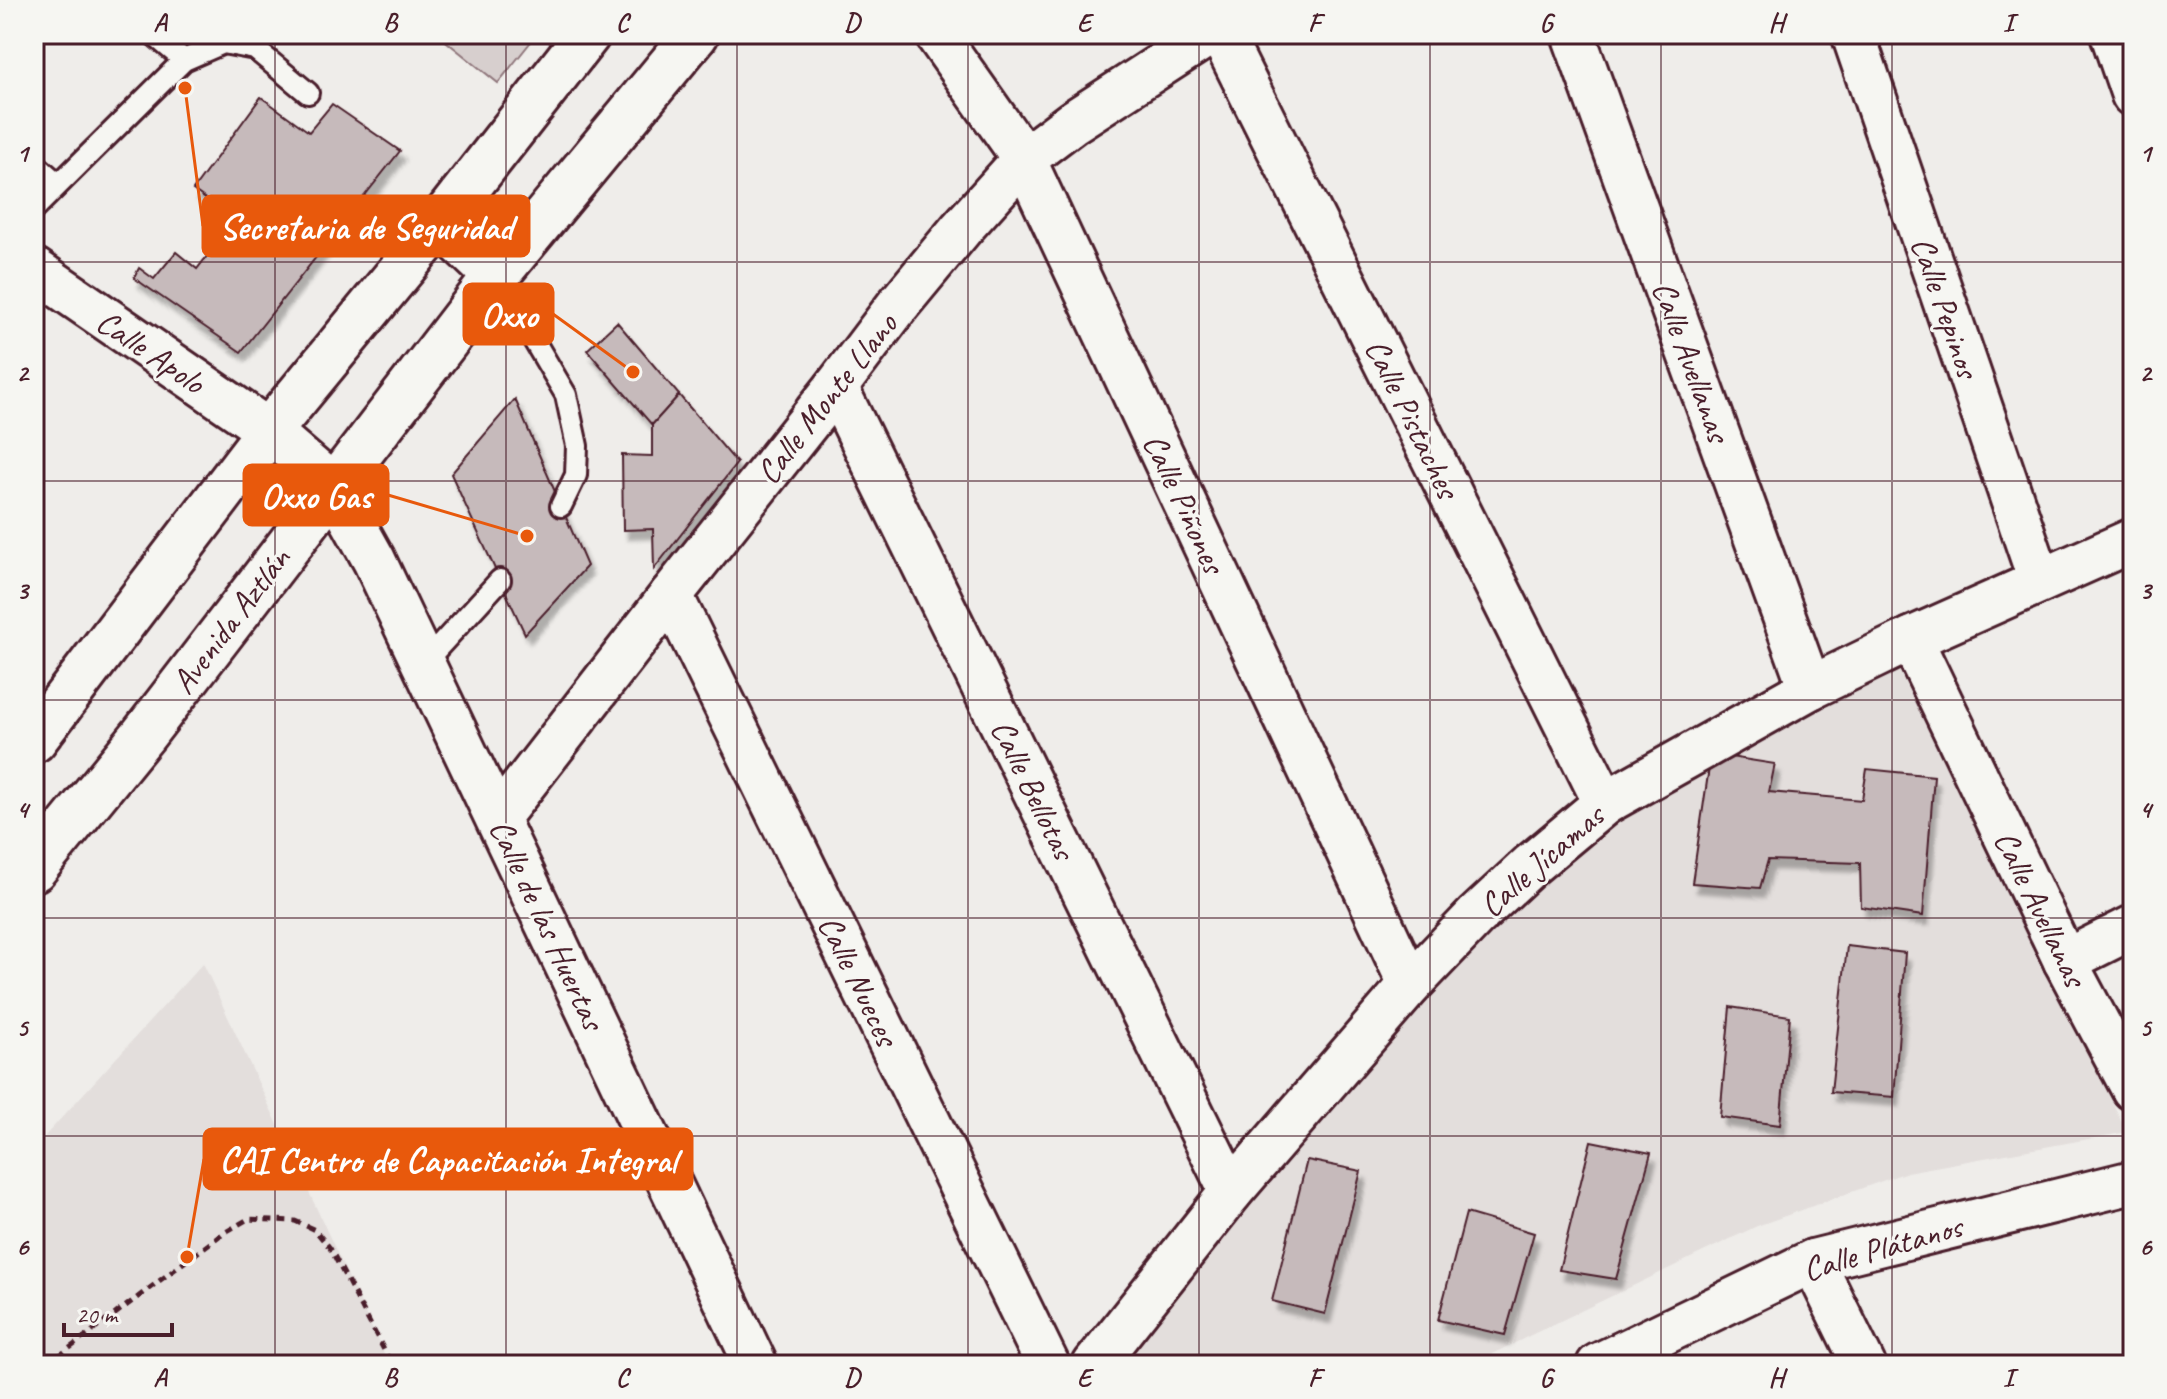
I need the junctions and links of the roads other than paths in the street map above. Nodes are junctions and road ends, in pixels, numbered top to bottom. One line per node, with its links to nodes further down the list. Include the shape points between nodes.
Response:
1 (153, 34): 10 (lane)
2 (588, 34): 17 (main road)
3 (696, 34): 18 (main road, Avenida Aztlán)
4 (936, 34): 13 (street, Calle Piñones)
5 (1209, 34): 13 (street, Calle Monte Llano)
6 (1221, 34): 32 (street, Calle Pistaches)
7 (1573, 34): 30 (street, Calle Avellanas)
8 (1853, 34): 26 (street, Calle Pepinos)
9 (2112, 34): 12 (street)
10 (184, 60): 11 (lane, via 223,43 255,49); 15 (lane)
11 (308, 93)
12 (2133, 95)
13 (1024, 159): 20 (street, Calle Monte Llano, via 898,305); 37 (street, Calle Piñones)
14 (34, 163): 15 (lane)
15 (58, 184): 16 (lane)
16 (34, 209)
17 (440, 223): 18 (main road); 21 (main road)
18 (496, 276): 22 (main road, Avenida Aztlán); 23 (lane, via 566,395 577,446 576,475)
19 (40, 285): 21 (street, Calle Apolo)
20 (836, 387): 27 (street, Calle Monte Llano); 40 (street, Calle Bellotas)
21 (269, 431): 22 (street, Calle Apolo); 31 (main road)
22 (333, 486): 29 (street, Calle de las Huertas); 34 (main road, Avenida Aztlán)
23 (561, 506)
24 (2133, 540): 26 (street, Calle Jícamas)
25 (500, 580): 29 (lane)
26 (2040, 581): 28 (street, Calle Jícamas)
27 (671, 595): 33 (street, Calle Monte Llano); 43 (street, Calle Nueces)
28 (1911, 639): 30 (street, Calle Jícamas); 36 (street, Calle Avellanas)
29 (424, 663): 33 (street, Calle de las Huertas)
30 (1810, 688): 32 (street, Calle Jícamas)
31 (34, 740)
32 (1605, 803): 37 (street, Calle Jícamas, via 1488,905)
33 (498, 818): 42 (street, Calle de las Huertas)
34 (34, 869)
35 (2133, 927): 36 (street)
36 (2065, 961): 38 (street, Calle Avellanas)
37 (1410, 985): 40 (street, Calle Jícamas)
38 (2133, 1089)
39 (2133, 1182): 41 (street, Calle Plátanos)
40 (1231, 1192): 44 (street, Calle Jícamas)
41 (1813, 1261): 45 (street, Calle Plátanos); 46 (street)
42 (756, 1365)
43 (1048, 1365)
44 (1094, 1365)
45 (1598, 1365)
46 (1864, 1365)

